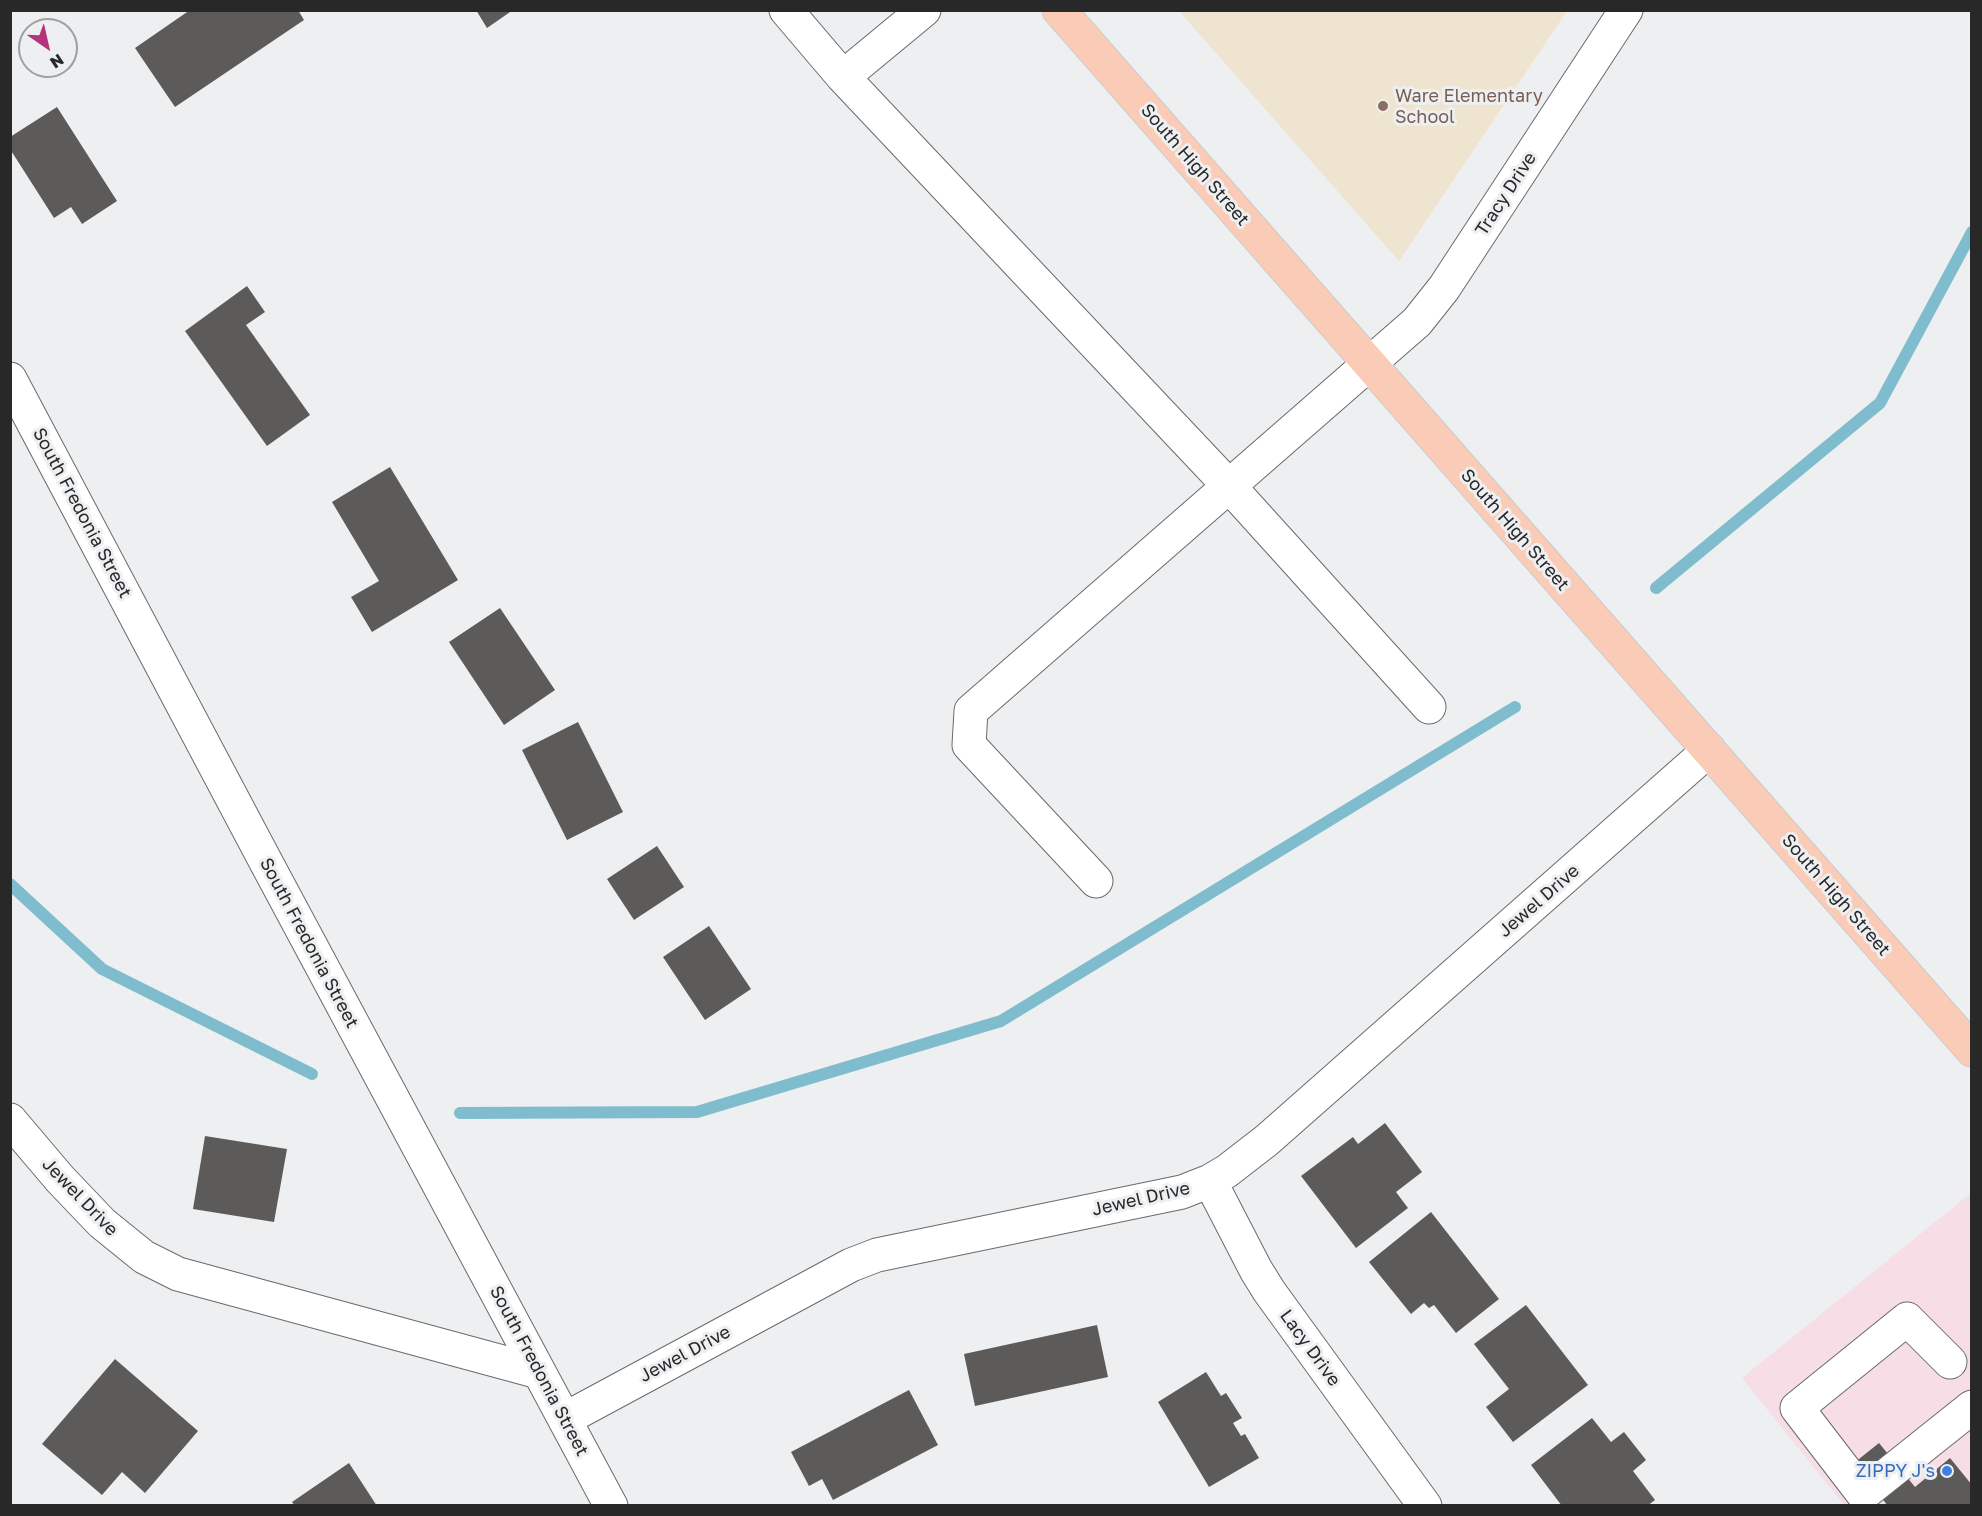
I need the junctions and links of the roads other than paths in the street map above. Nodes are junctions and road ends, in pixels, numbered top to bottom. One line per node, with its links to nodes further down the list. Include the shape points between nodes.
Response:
1 (786, 10): 5 (street)
2 (924, 10): 5 (street)
3 (1059, 10): 6 (main road, South High Street)
4 (1626, 10): 6 (street, Tracy Drive, via 1431,306)
5 (843, 77): 8 (street)
6 (1369, 363): 8 (street, Tracy Drive); 10 (main road, South High Street)
7 (10, 379): 16 (street, South Fredonia Street)
8 (1229, 486): 9 (street); 11 (street, Tracy Drive, via 971,711 969,745)
9 (1430, 707)
10 (1709, 750): 12 (main road, South High Street); 14 (street, Jewel Drive, via 1267,1140)
11 (1096, 881)
12 (1971, 1050)
13 (10, 1120): 16 (street, Jewel Drive, via 102,1223 144,1257 178,1274)
14 (1210, 1181): 18 (street, Jewel Drive, via 1182,1192 877,1255 851,1265); 20 (street, Lacy Drive, via 1269,1291)
15 (1950, 1362): 17 (street, via 1907,1319 1797,1408 1863,1494)
16 (539, 1372): 18 (street, South Fredonia Street)
17 (1971, 1407)
18 (565, 1419): 19 (street, South Fredonia Street)
19 (610, 1506)
20 (1425, 1506)

